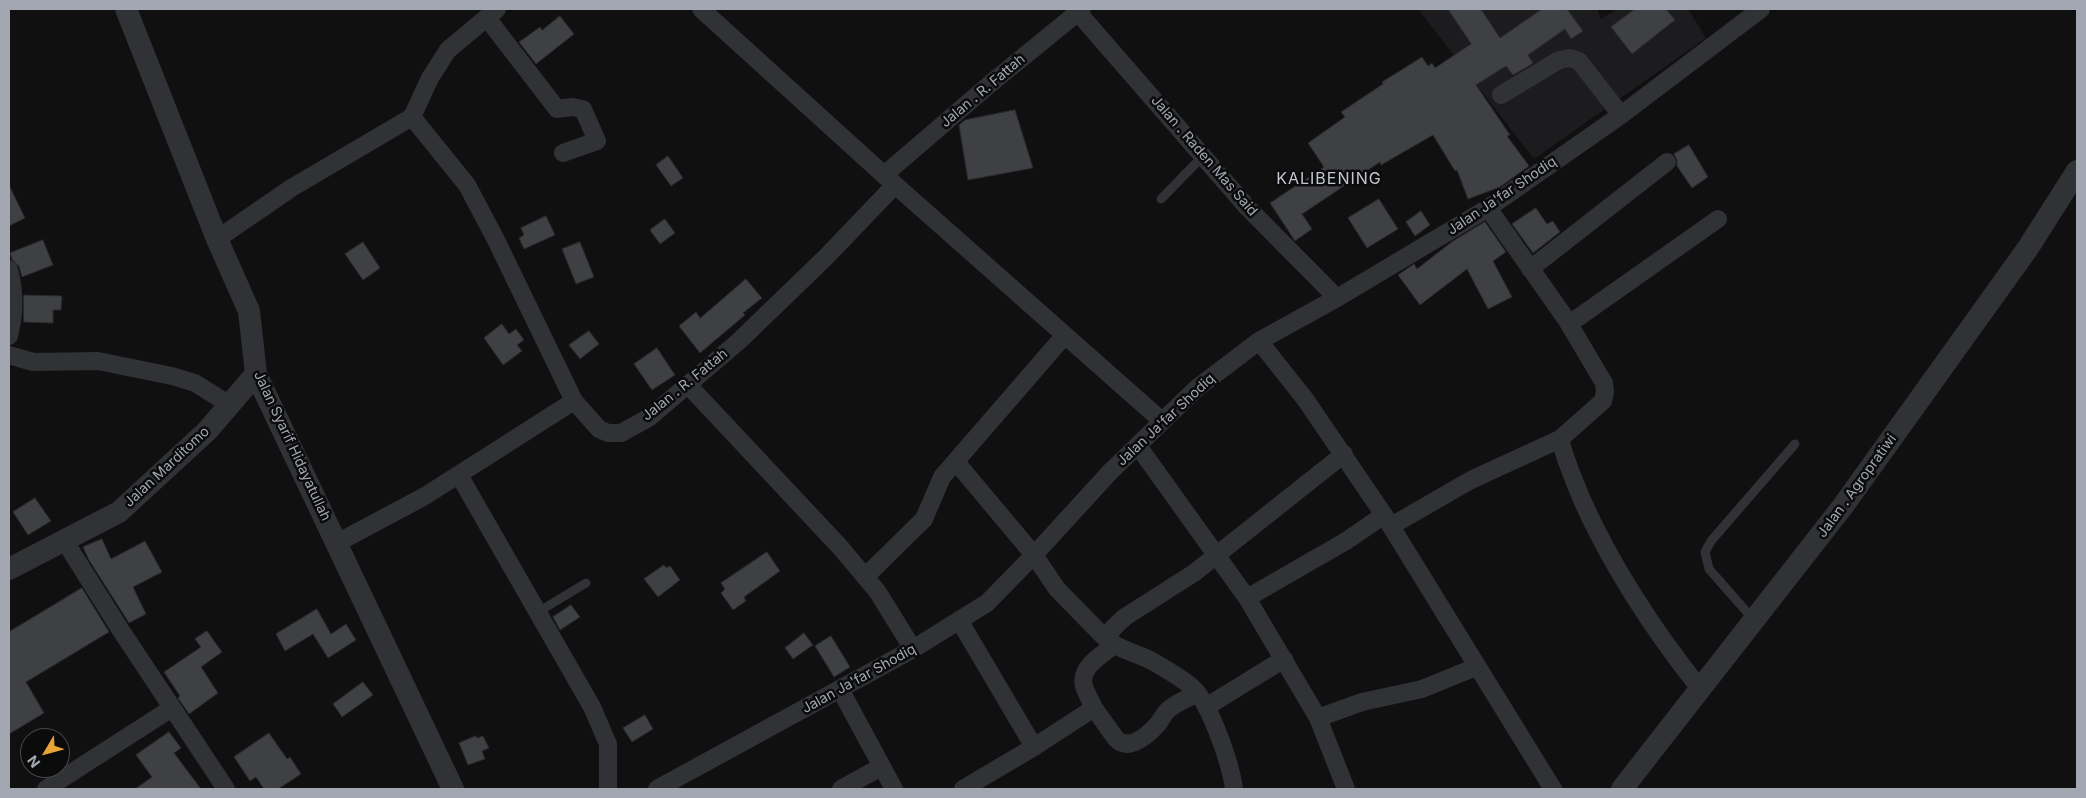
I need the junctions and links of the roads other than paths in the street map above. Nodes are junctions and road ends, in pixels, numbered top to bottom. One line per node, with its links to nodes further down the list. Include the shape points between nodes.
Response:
1 (126, 9): 17 (street, Jalan Syarif Hidayatullah)
2 (701, 9): 13 (street)
3 (1761, 9): 7 (street, Jalan Ja'far Shodiq)
4 (1079, 10): 10 (street, Jalan . Raden Mas Said); 13 (street, Jalan . R. Fattah, via 990,84)
5 (492, 13): 8 (street, via 448,50 430,78); 9 (street, via 557,109 583,109 597,142)
6 (1501, 95): 7 (street, via 1559,60 1570,58 1579,61)
7 (1621, 115): 15 (street, Jalan Ja'far Shodiq)
8 (412, 117): 17 (street, via 293,187); 28 (street, Jalan . R. Fattah, via 467,185)
9 (563, 153)
10 (1204, 156): 14 (lane); 20 (street, Jalan . Raden Mas Said, via 1247,206)
11 (1667, 162): 19 (street)
12 (2077, 171): 48 (street, Jalan . Agropratiwi, via 2028,248 1866,474)
13 (890, 180): 22 (street); 27 (street, Jalan . R. Fattah, via 826,257)
14 (1161, 199)
15 (1488, 208): 19 (street); 20 (street, Jalan Ja'far Shodiq)
16 (1718, 219): 21 (street)
17 (217, 240): 26 (street, Jalan Syarif Hidayatullah, via 249,311)
18 (9, 269): 23 (street, via 14,292)
19 (1530, 269): 21 (street)
20 (1337, 298): 24 (street, Jalan Ja'far Shodiq)
21 (1569, 324): 31 (street, via 1604,383 1605,392 1603,402)
22 (1065, 335): 30 (street); 35 (street)
23 (9, 336)
24 (1259, 341): 30 (street, Jalan Ja'far Shodiq, via 1196,388); 34 (street)
25 (9, 356): 29 (street, via 33,362 98,361 172,376 194,383)
26 (256, 374): 29 (street, Jalan Marditomo); 39 (street, Jalan Syarif Hidayatullah)
27 (688, 385): 28 (street, Jalan . R. Fattah, via 650,416 621,433 599,429); 43 (street)
28 (574, 401): 36 (street)
29 (230, 405): 38 (street, Jalan Marditomo, via 119,512)
30 (1162, 421): 33 (street, Jalan Ja'far Shodiq)
31 (1560, 439): 37 (street); 54 (street, via 1569,469 1622,580)
32 (1795, 444): 48 (lane, via 1705,552 1709,569)
33 (1138, 446): 40 (street); 41 (street, Jalan Ja'far Shodiq)
34 (1344, 454): 37 (street); 40 (street)
35 (956, 462): 41 (street); 43 (street, via 942,478 924,520)
36 (459, 475): 39 (street); 46 (street)
37 (1388, 520): 45 (street, via 1359,533); 52 (street)
38 (64, 540): 42 (street, Jalan Marditomo); 56 (street)
39 (337, 543): 63 (street, Jalan Syarif Hidayatullah)
40 (1217, 554): 45 (street); 49 (street, via 1194,574 1125,617 1113,628)
41 (1034, 555): 47 (street, Jalan Ja'far Shodiq, via 987,604); 49 (street, via 1057,589)
42 (9, 569)
43 (865, 577): 50 (street)
44 (586, 583): 46 (lane)
45 (1247, 598): 51 (street)
46 (538, 612): 64 (street, via 592,707 608,744)
47 (958, 620): 50 (street, Jalan Ja'far Shodiq); 59 (street)
48 (1755, 621): 54 (street, Jalan . Agropratiwi)
49 (1110, 643): 55 (street, via 1152,661 1194,689); 57 (street, via 1084,676 1084,685)
50 (913, 649): 53 (street, Jalan Ja'far Shodiq)
51 (1284, 659): 55 (street); 58 (street)
52 (1476, 667): 58 (street, via 1422,689 1362,702); 71 (street)
53 (840, 689): 60 (street); 65 (street, Jalan Ja'far Shodiq)
54 (1701, 690): 72 (street, Jalan . Agropratiwi)
55 (1202, 700): 57 (street, via 1166,712 1157,725 1135,743 1126,745 1116,739); 69 (street, via 1232,776)
56 (172, 708): 61 (street); 62 (street)
57 (1094, 708): 59 (street)
58 (1318, 718): 70 (street)
59 (1034, 748): 68 (street)
60 (881, 767): 66 (street); 67 (street)
61 (46, 789)
62 (226, 789)
63 (453, 789)
64 (608, 789)
65 (658, 789)
66 (841, 789)
67 (894, 789)
68 (963, 789)
69 (1234, 789)
70 (1346, 789)
71 (1553, 789)
72 (1622, 789)

